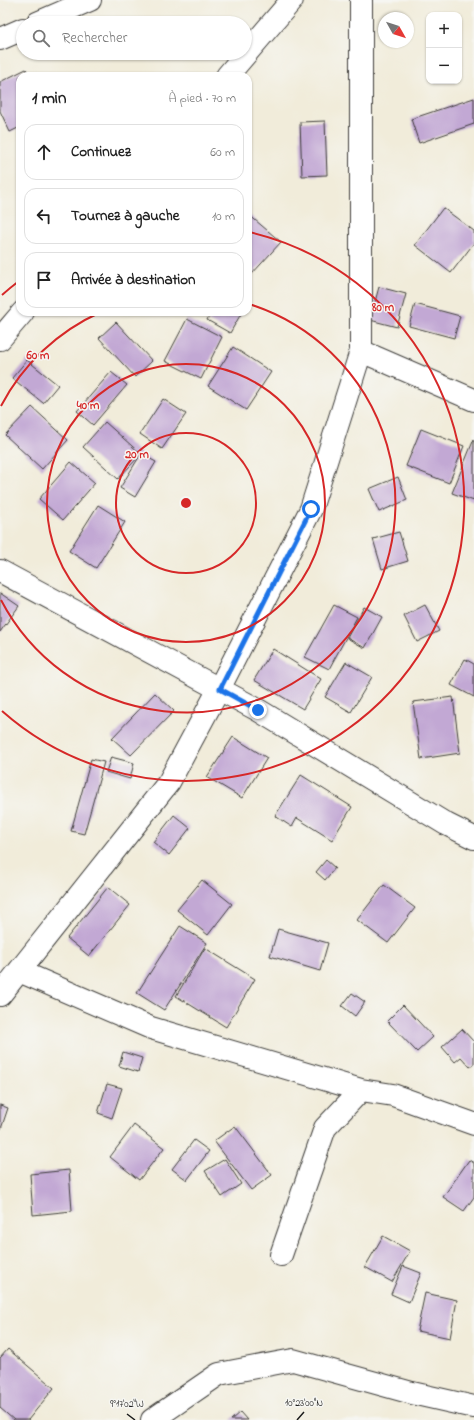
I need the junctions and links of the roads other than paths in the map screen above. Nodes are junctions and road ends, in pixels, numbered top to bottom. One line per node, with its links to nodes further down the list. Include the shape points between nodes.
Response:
1 (90, 0): 4 (street)
2 (292, 0): 7 (street)
3 (361, 0): 12 (street)
4 (52, 16)
5 (16, 32): 6 (street)
6 (0, 39)
7 (252, 46)
8 (240, 60): 9 (street)
9 (229, 72)
10 (20, 316): 11 (street)
11 (0, 339)
12 (361, 351): 13 (street); 15 (street, via 311,509)
13 (474, 400)
14 (0, 571): 15 (street)
15 (220, 689): 16 (street, via 446,824); 17 (street, via 169,782)
16 (474, 838)
17 (19, 971): 18 (street); 19 (street, via 151,1028)
18 (0, 995)
19 (361, 1090): 20 (street, via 393,1095); 21 (street, via 325,1128)
20 (474, 1124)
21 (281, 1256)
22 (474, 1407): 23 (street, via 412,1393 293,1360 219,1374)
23 (152, 1420)

